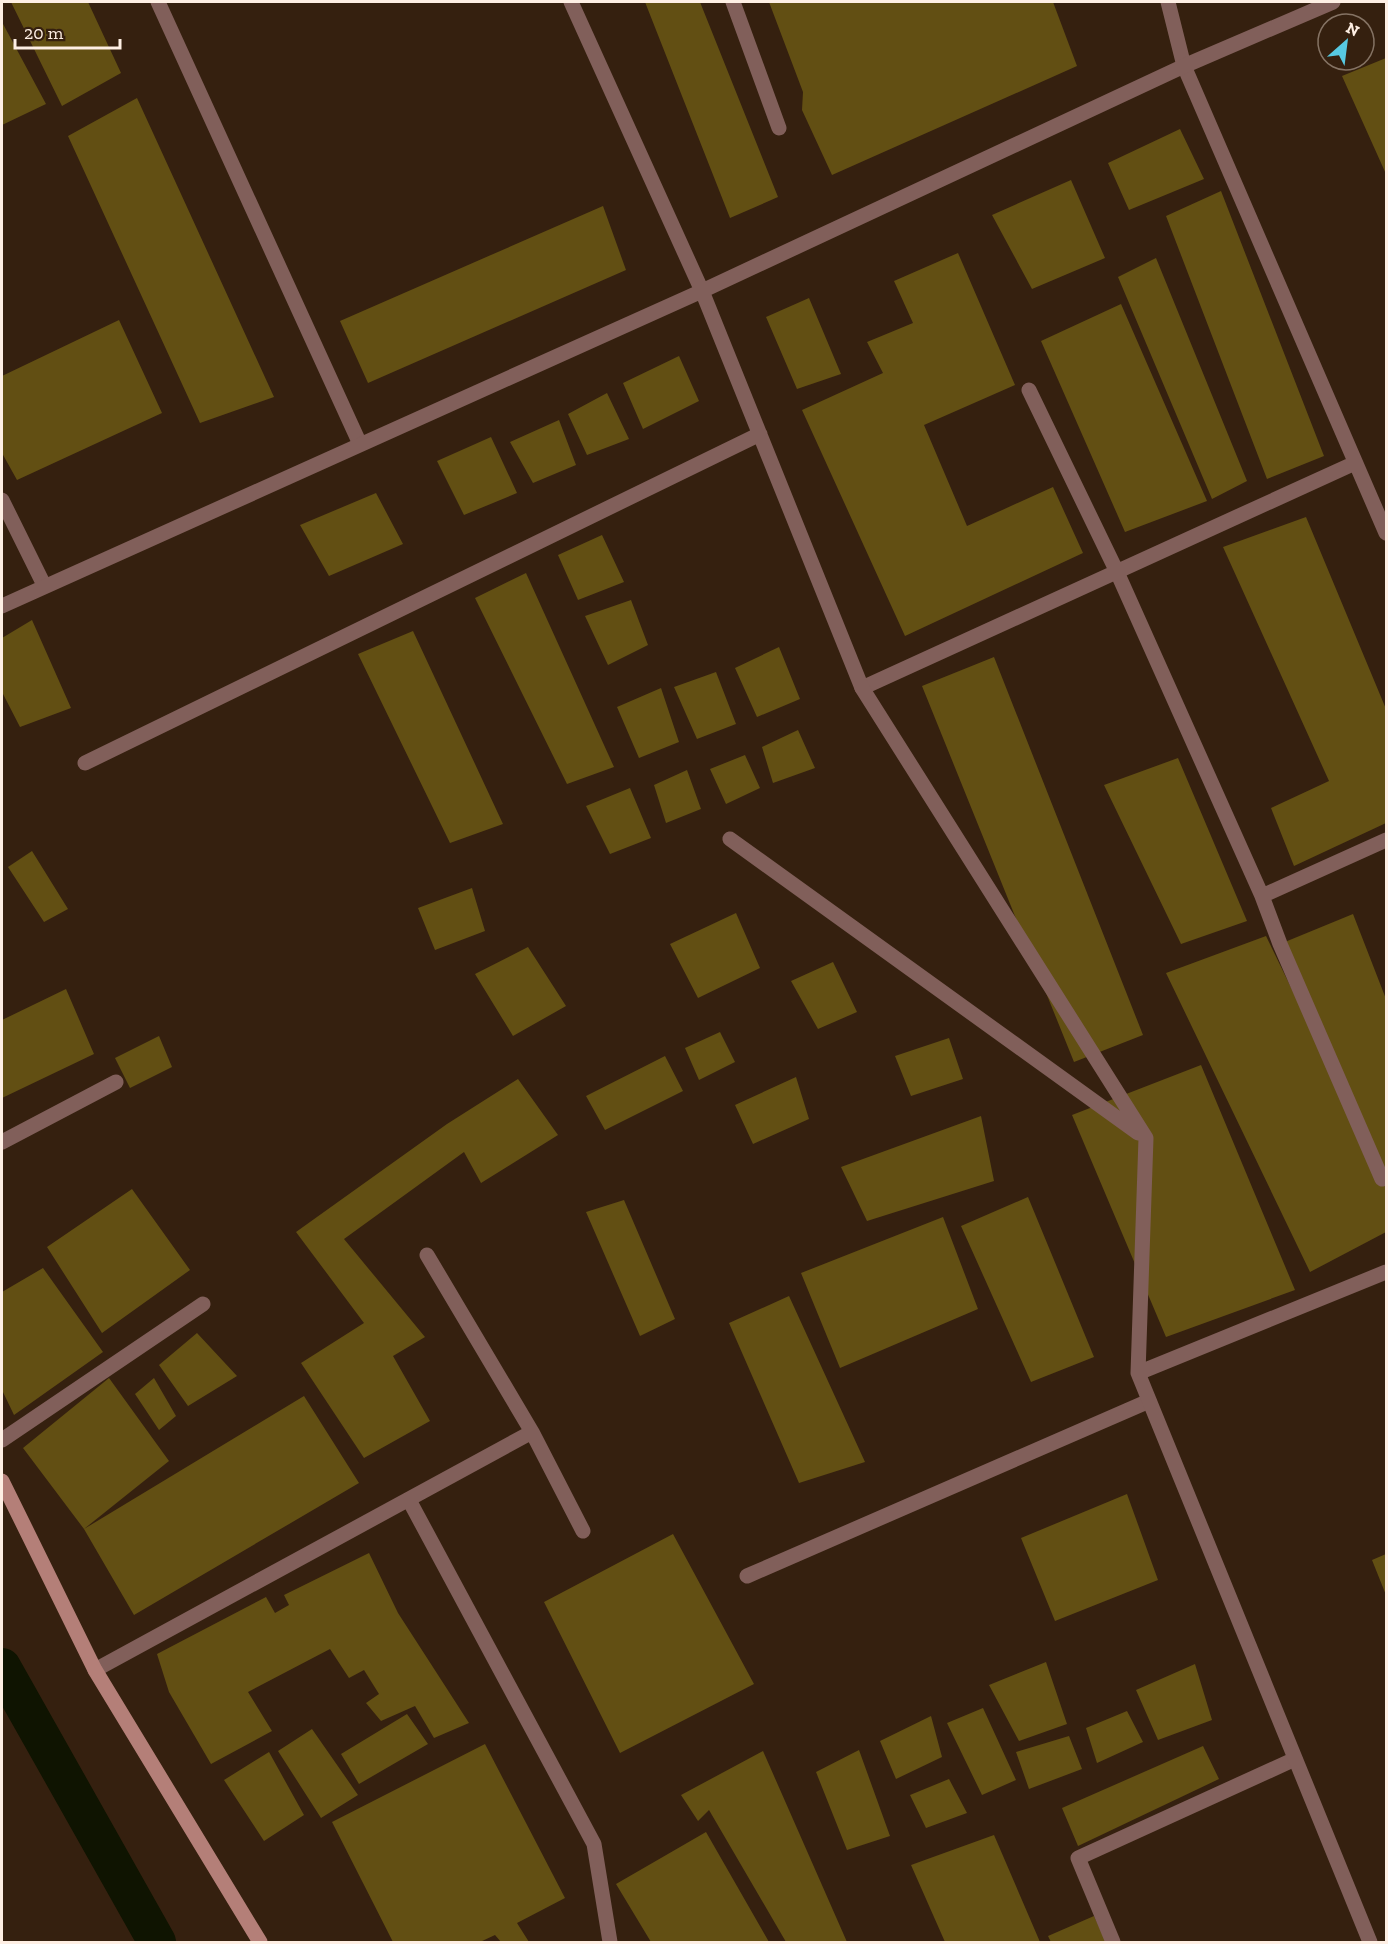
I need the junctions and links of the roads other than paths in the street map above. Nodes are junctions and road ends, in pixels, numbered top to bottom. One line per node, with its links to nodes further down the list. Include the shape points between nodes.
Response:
1 (158, 2): 11 (street)
2 (571, 2): 8 (street)
3 (734, 2): 7 (street)
4 (1168, 2): 6 (street)
5 (1334, 2): 6 (street)
6 (1184, 66): 8 (street); 12 (street)
7 (779, 128)
8 (702, 291): 10 (street); 11 (street)
9 (1029, 390): 15 (street)
10 (760, 434): 18 (street); 19 (street)
11 (360, 444): 16 (street)
12 (1354, 463): 14 (street); 15 (street)
13 (2, 500): 16 (street)
14 (1386, 533)
15 (1117, 572): 18 (street); 22 (street)
16 (44, 585): 17 (street)
17 (2, 606)
18 (862, 688): 24 (street)
19 (85, 763)
20 (730, 839): 24 (street)
21 (1386, 840): 22 (street)
22 (1262, 896): 26 (street)
23 (116, 1082): 25 (street)
24 (1146, 1138): 30 (street)
25 (2, 1142)
26 (1382, 1179)
27 (428, 1255): 32 (street)
28 (1386, 1272): 30 (street)
29 (203, 1304): 33 (street)
30 (1138, 1373): 31 (street)
31 (1149, 1401): 37 (street); 39 (street)
32 (532, 1432): 35 (street); 36 (street)
33 (2, 1440)
34 (2, 1485): 38 (street)
35 (409, 1500): 38 (street); 41 (street, via 594,1844)
36 (583, 1531)
37 (747, 1576)
38 (95, 1670): 40 (street)
39 (1295, 1759): 42 (street, via 1078,1858); 43 (street)
40 (260, 1942)
41 (610, 1942)
42 (1113, 1942)
43 (1370, 1942)

